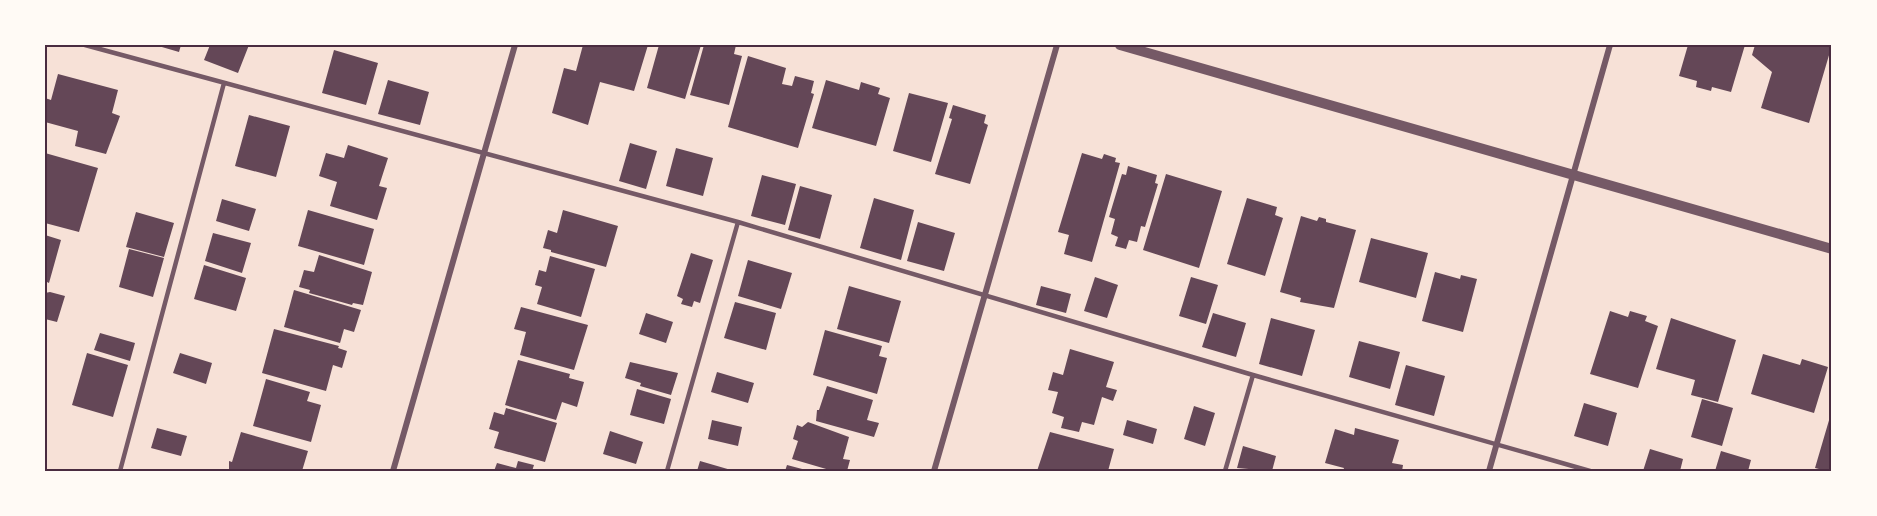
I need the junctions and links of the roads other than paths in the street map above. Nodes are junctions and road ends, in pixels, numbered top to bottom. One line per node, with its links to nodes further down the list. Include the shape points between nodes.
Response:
1 (86, 45): 6 (lane)
2 (515, 45): 7 (street)
3 (1056, 45): 11 (street)
4 (1120, 45): 8 (street)
5 (1610, 45): 8 (street)
6 (224, 82): 7 (lane); 14 (lane)
7 (484, 153): 9 (lane); 15 (street)
8 (1573, 174): 10 (street); 13 (street)
9 (738, 222): 11 (lane); 16 (lane)
10 (1832, 249)
11 (984, 294): 12 (lane); 17 (street)
12 (1252, 375): 13 (lane); 18 (lane)
13 (1496, 443): 19 (street); 20 (lane)
14 (120, 471)
15 (393, 471)
16 (667, 471)
17 (934, 471)
18 (1225, 471)
19 (1489, 471)
20 (1590, 471)

